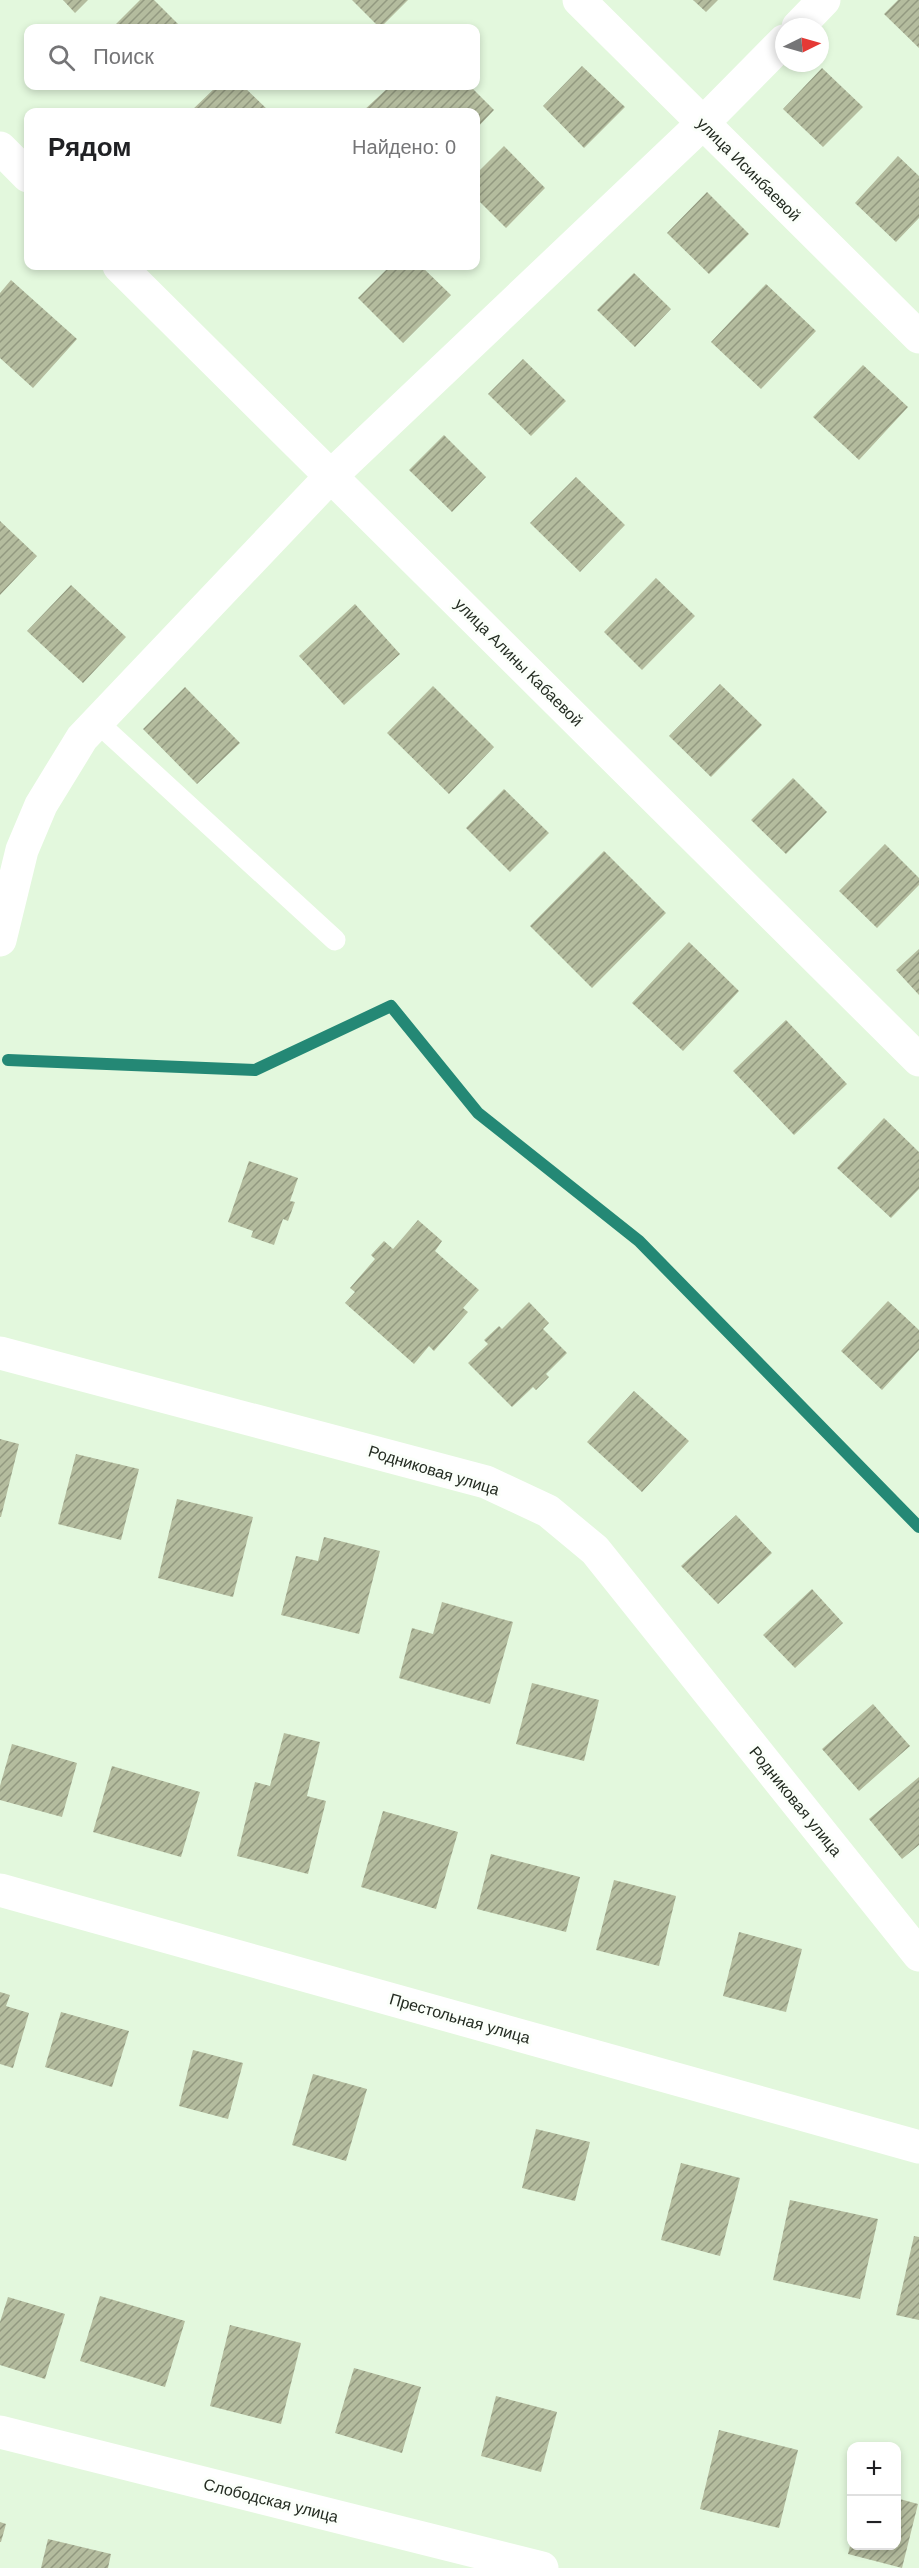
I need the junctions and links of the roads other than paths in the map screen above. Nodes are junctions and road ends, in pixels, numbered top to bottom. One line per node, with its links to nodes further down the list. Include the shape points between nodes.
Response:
1 (579, 0): 5 (street, улица Исинбаевой)
2 (824, 0): 3 (street)
3 (807, 18)
4 (775, 50): 5 (street)
5 (703, 123): 9 (street, улица Исинбаевой); 10 (street)
6 (0, 148): 7 (street)
7 (24, 173)
8 (122, 270): 10 (street, улица Алины Кабаевой)
9 (919, 337)
10 (331, 476): 11 (street); 15 (street, улица Алины Кабаевой)
11 (97, 722): 12 (street, via 82,738); 14 (lane)
12 (11, 845): 13 (street)
13 (0, 940)
14 (335, 940)
15 (919, 1060)
16 (0, 1353): 18 (street, Родниковая улица, via 486,1482 548,1511 595,1550)
17 (0, 1890): 19 (street, Престольная улица)
18 (919, 1955)
19 (919, 2147)
20 (0, 2432): 21 (street, Слободская улица)
21 (542, 2568)

